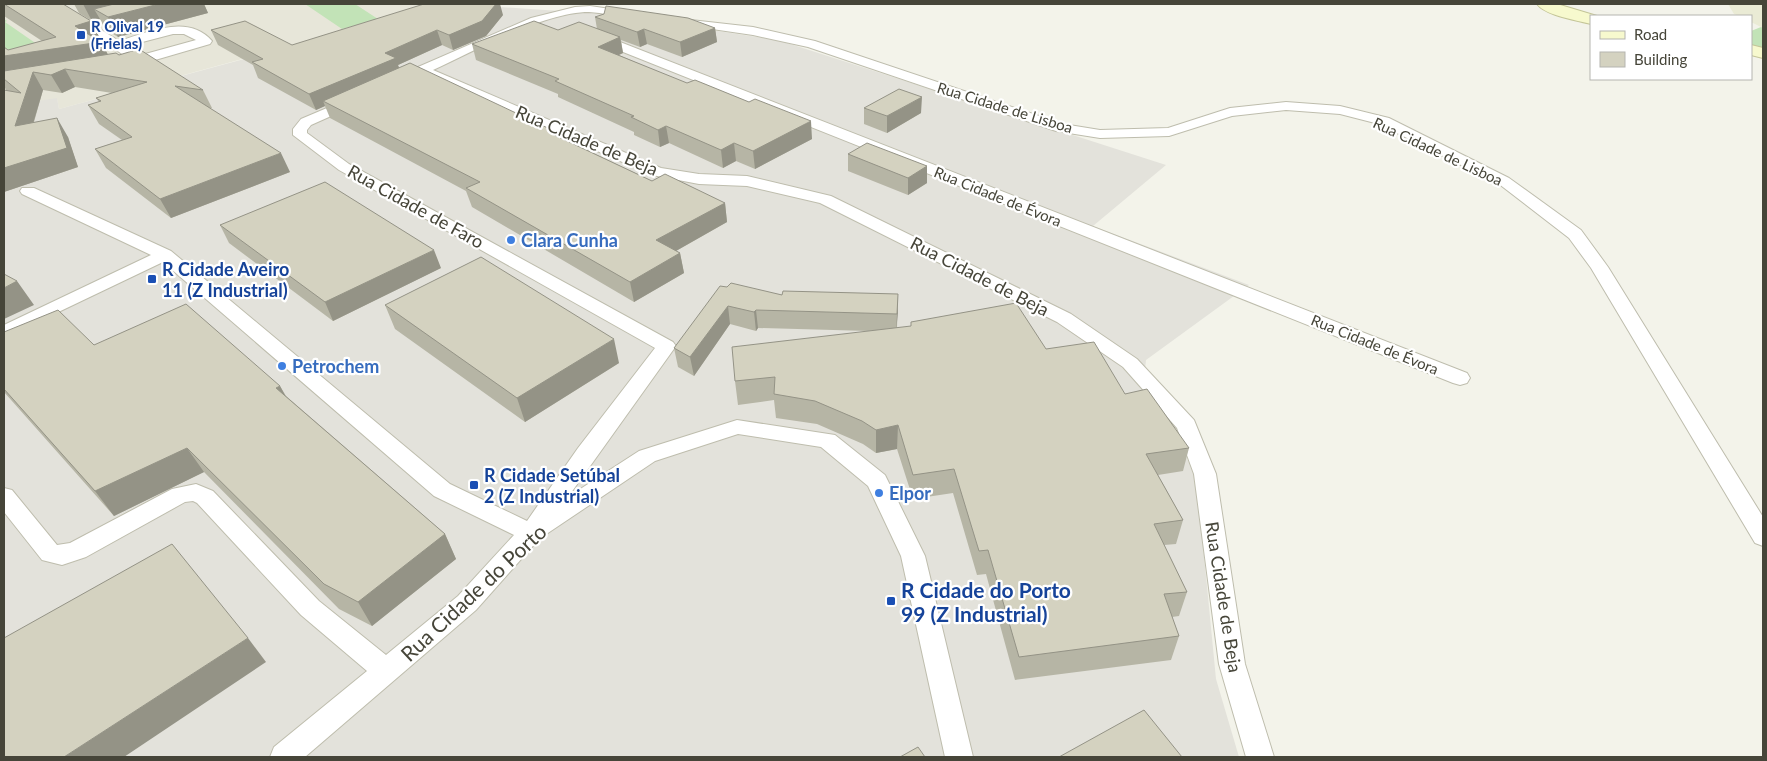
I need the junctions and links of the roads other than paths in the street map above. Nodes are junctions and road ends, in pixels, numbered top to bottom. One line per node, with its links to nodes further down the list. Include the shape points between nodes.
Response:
1 (53, 4): 4 (street)
2 (1545, 4): 6 (street)
3 (82, 6): 4 (street)
4 (65, 11): 10 (street)
5 (648, 17): 7 (street, via 590,9)
6 (1590, 19)
7 (535, 20): 14 (street); 20 (street, Rua Cidade de Évora, via 578,30)
8 (667, 20): 23 (street, Rua Cidade de Lisboa, via 753,31 812,44 1061,128 1100,134 1169,132 1230,112 1286,106 1340,110 1384,121 1504,180 1575,234 1599,267)
9 (110, 22): 10 (street)
10 (91, 27): 11 (street)
11 (119, 45): 12 (street, via 132,57); 12 (street, via 173,30 186,30 206,41)
12 (127, 64): 13 (street)
13 (105, 69)
14 (422, 70): 15 (street); 27 (street, Rua Cidade de Beja, via 657,172 699,179 747,181 825,198 1064,318 1130,363 1187,426 1205,474 1232,664)
15 (387, 86)
16 (369, 94): 22 (street, Rua Cidade de Faro, via 306,122 300,129 300,136 344,167 666,346 586,453)
17 (28, 191): 18 (street)
18 (165, 255): 19 (street); 22 (street, via 442,490)
19 (4, 332)
20 (1460, 378)
21 (4, 496): 24 (street, via 50,553 62,555 78,550 180,495 196,492 205,497 310,608)
22 (531, 534): 24 (street, Rua Cidade do Porto, via 467,603); 26 (street, Rua Cidade do Porto, via 647,456 737,427 827,440 877,481 912,556)
23 (1763, 537)
24 (387, 671): 25 (street, Rua Cidade do Porto)
25 (284, 757)
26 (959, 757)
27 (1260, 757)

